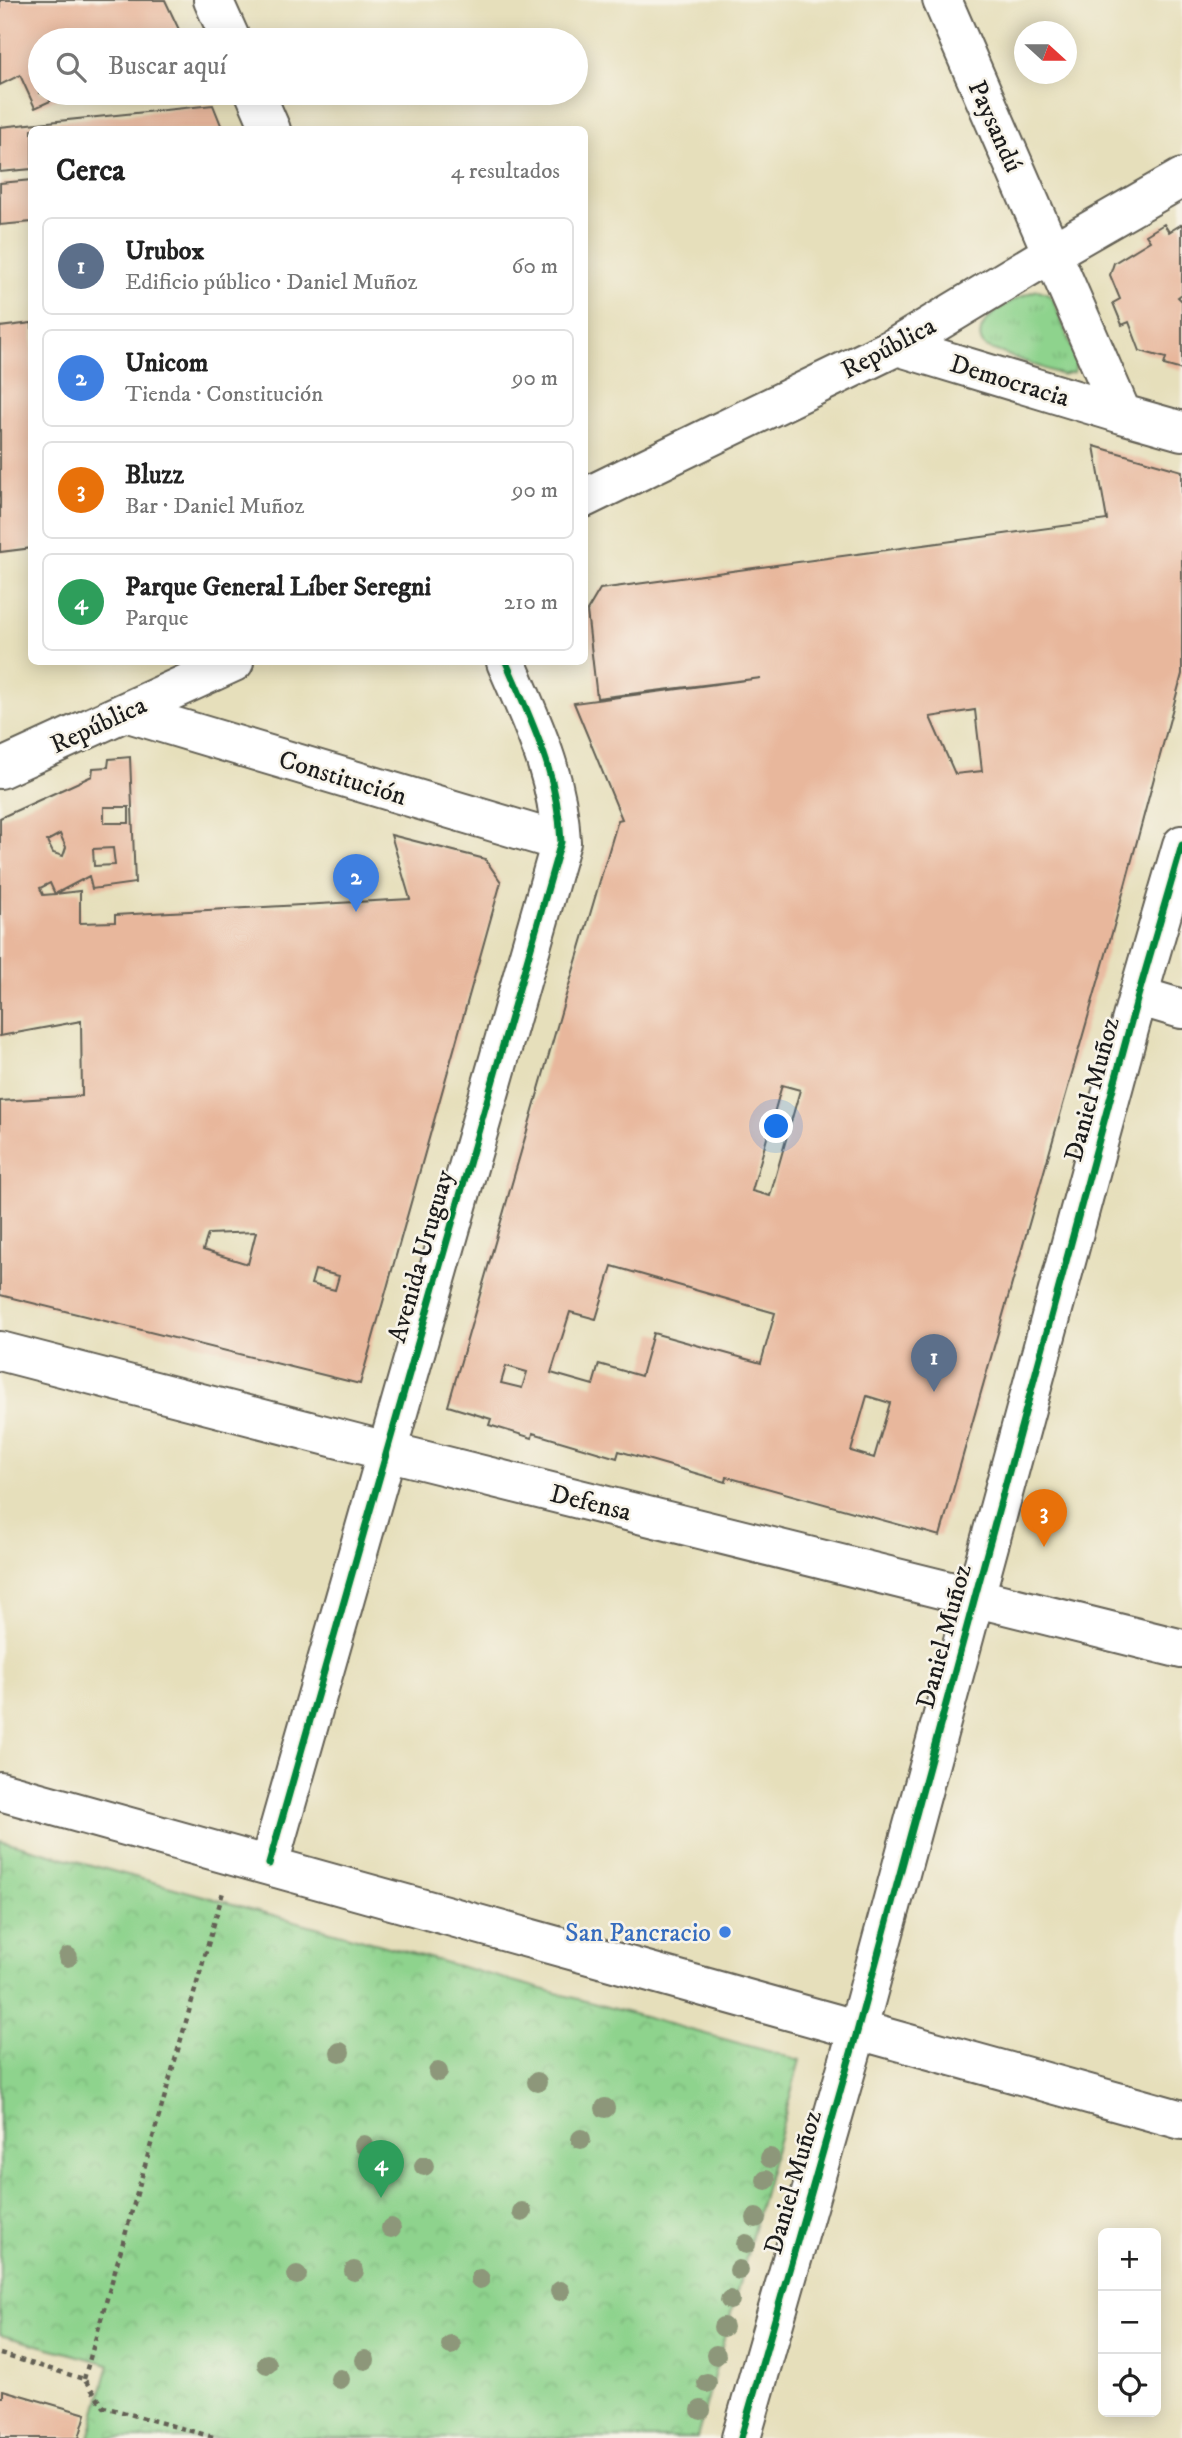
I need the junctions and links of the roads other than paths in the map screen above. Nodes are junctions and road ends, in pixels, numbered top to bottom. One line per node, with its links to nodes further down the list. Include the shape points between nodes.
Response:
1 (214, 0): 3 (street)
2 (942, 0): 7 (street, Paysandú)
3 (226, 28)
4 (260, 105): 5 (street)
5 (269, 126)
6 (1182, 178): 7 (street, República)
7 (1053, 252): 8 (street, República); 9 (street, Democracia)
8 (897, 346): 9 (street, Democracia); 11 (street, República)
9 (1122, 414): 10 (street, Democracia)
10 (1182, 431)
11 (588, 496)
12 (227, 665): 14 (street, República)
13 (507, 665): 16 (street, Avenida Uruguay, via 546,756)
14 (125, 712): 15 (street, República); 16 (street, Constitución)
15 (0, 769)
16 (561, 842): 21 (street, Avenida Uruguay)
17 (1182, 845): 18 (street, Daniel Muñoz)
18 (1138, 996): 19 (street); 22 (street, Daniel Muñoz)
19 (1182, 1009)
20 (0, 1351): 21 (street, Defensa)
21 (386, 1451): 22 (street, Defensa); 25 (street, Avenida Uruguay)
22 (975, 1598): 23 (street, Defensa); 26 (street, Daniel Muñoz)
23 (1182, 1649)
24 (0, 1791): 25 (street)
25 (252, 1859): 26 (street)
26 (857, 2032): 27 (street); 28 (street, Daniel Muñoz)
27 (1182, 2120)
28 (741, 2438)

